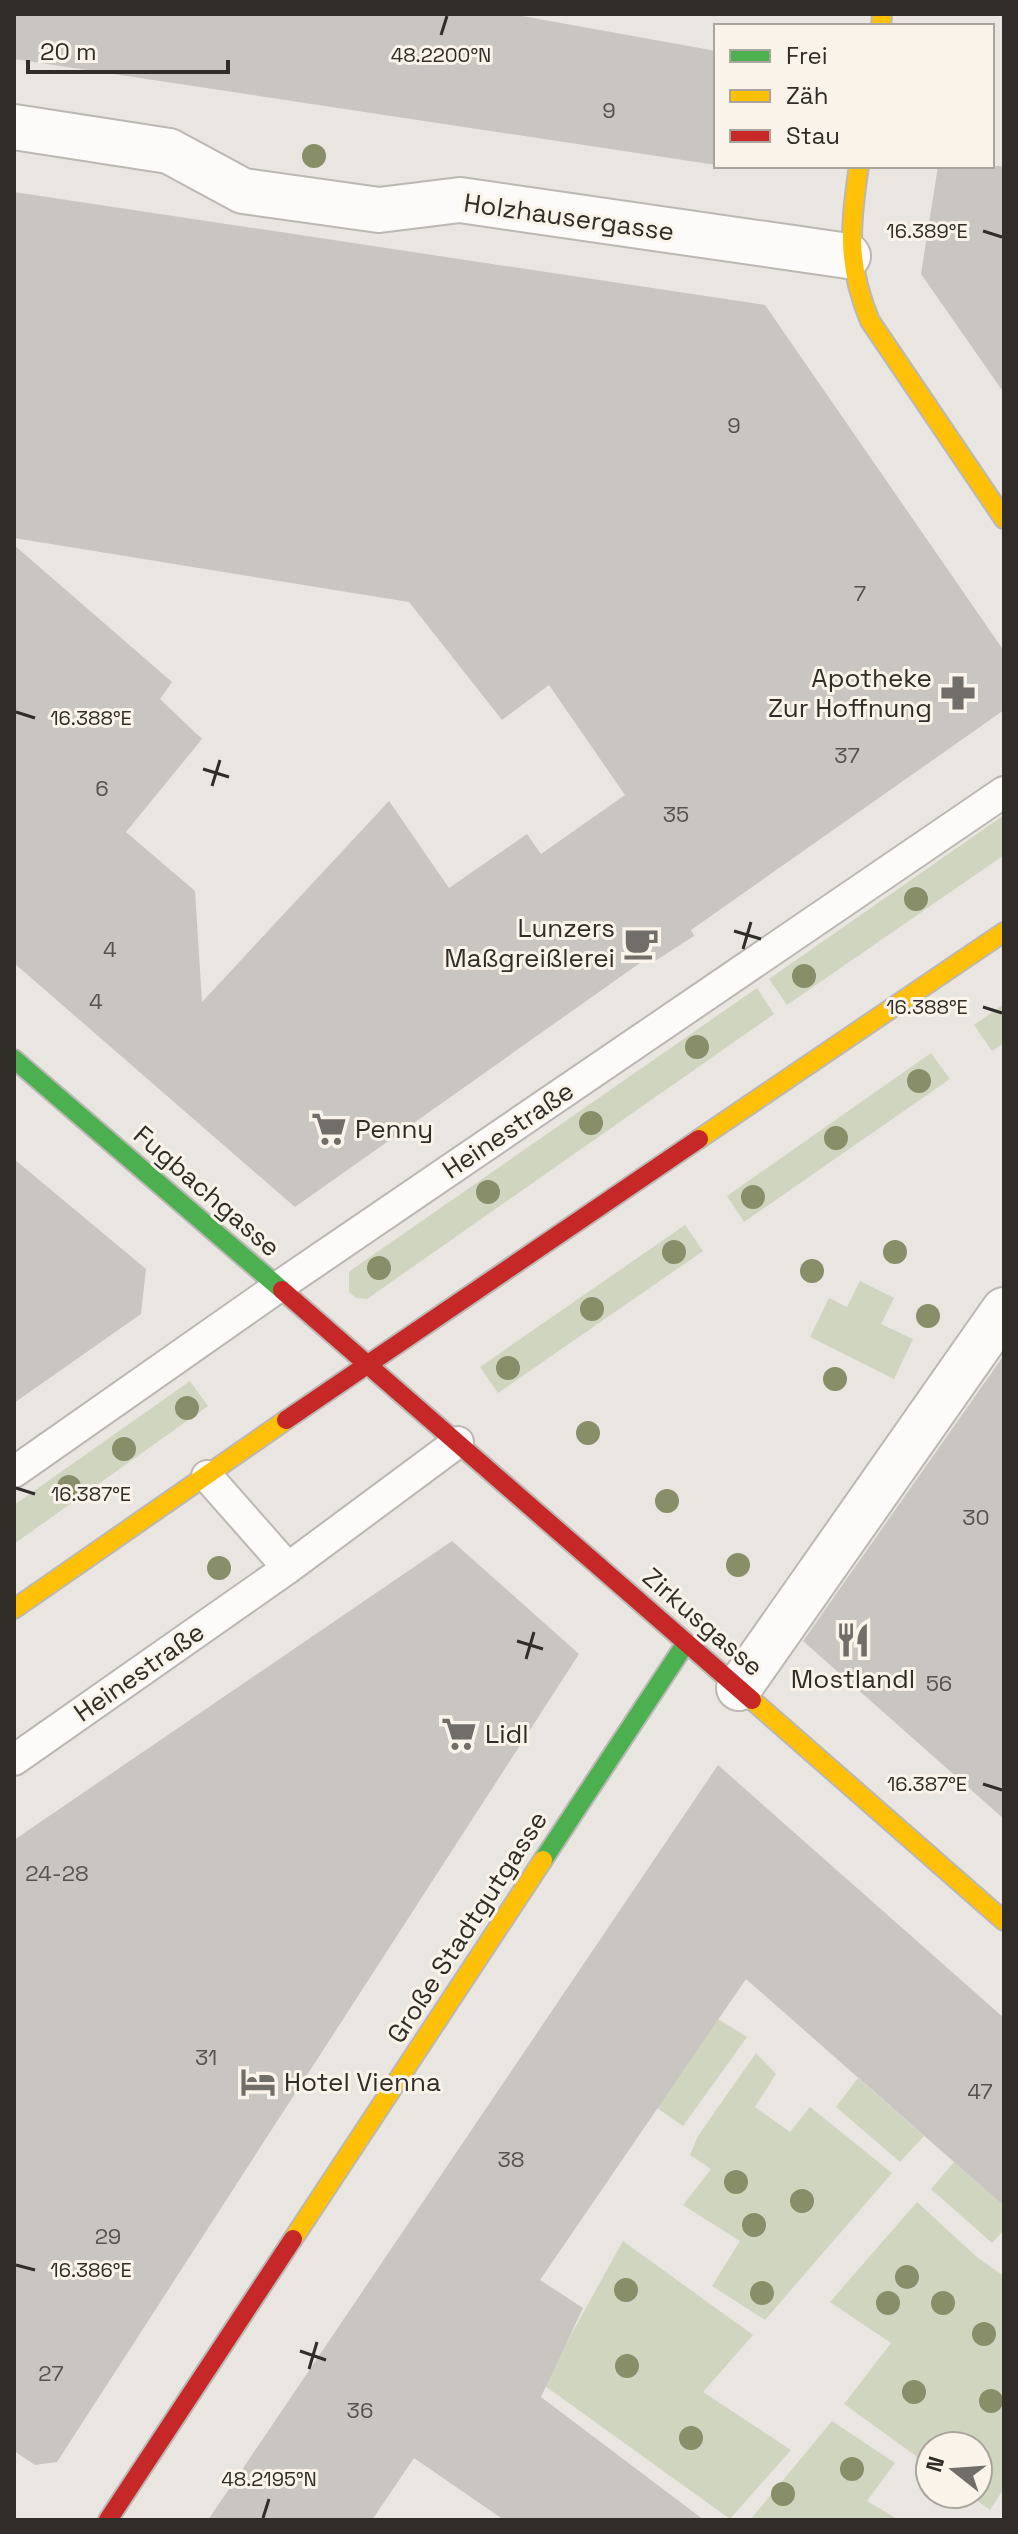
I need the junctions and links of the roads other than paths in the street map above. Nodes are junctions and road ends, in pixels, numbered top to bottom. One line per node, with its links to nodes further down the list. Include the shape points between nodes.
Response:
1 (14, 127): 3 (street, Holzhausergasse, via 169,151 243,191 379,210 460,200)
2 (859, 168): 3 (street)
3 (848, 256): 4 (street, via 855,290 870,321)
4 (1004, 519)
5 (1004, 792): 8 (lane, Heinestraße)
6 (1004, 932): 10 (street)
7 (14, 1059): 8 (street, Fugbachgasse)
8 (278, 1287): 10 (street, Fugbachgasse); 12 (lane, Heinestraße)
9 (1004, 1310): 17 (street)
10 (367, 1363): 11 (street, Zirkusgasse); 13 (street)
11 (458, 1442): 14 (lane, Heinestraße); 16 (street, Zirkusgasse)
12 (14, 1472)
13 (207, 1476): 14 (lane); 15 (street)
14 (288, 1568): 18 (lane, Heinestraße)
15 (14, 1609)
16 (686, 1643): 17 (street, Zirkusgasse); 20 (street, Große Stadtgutgasse)
17 (739, 1688): 19 (street, Zirkusgasse)
18 (14, 1760)
19 (1004, 1921)
20 (108, 2520)

